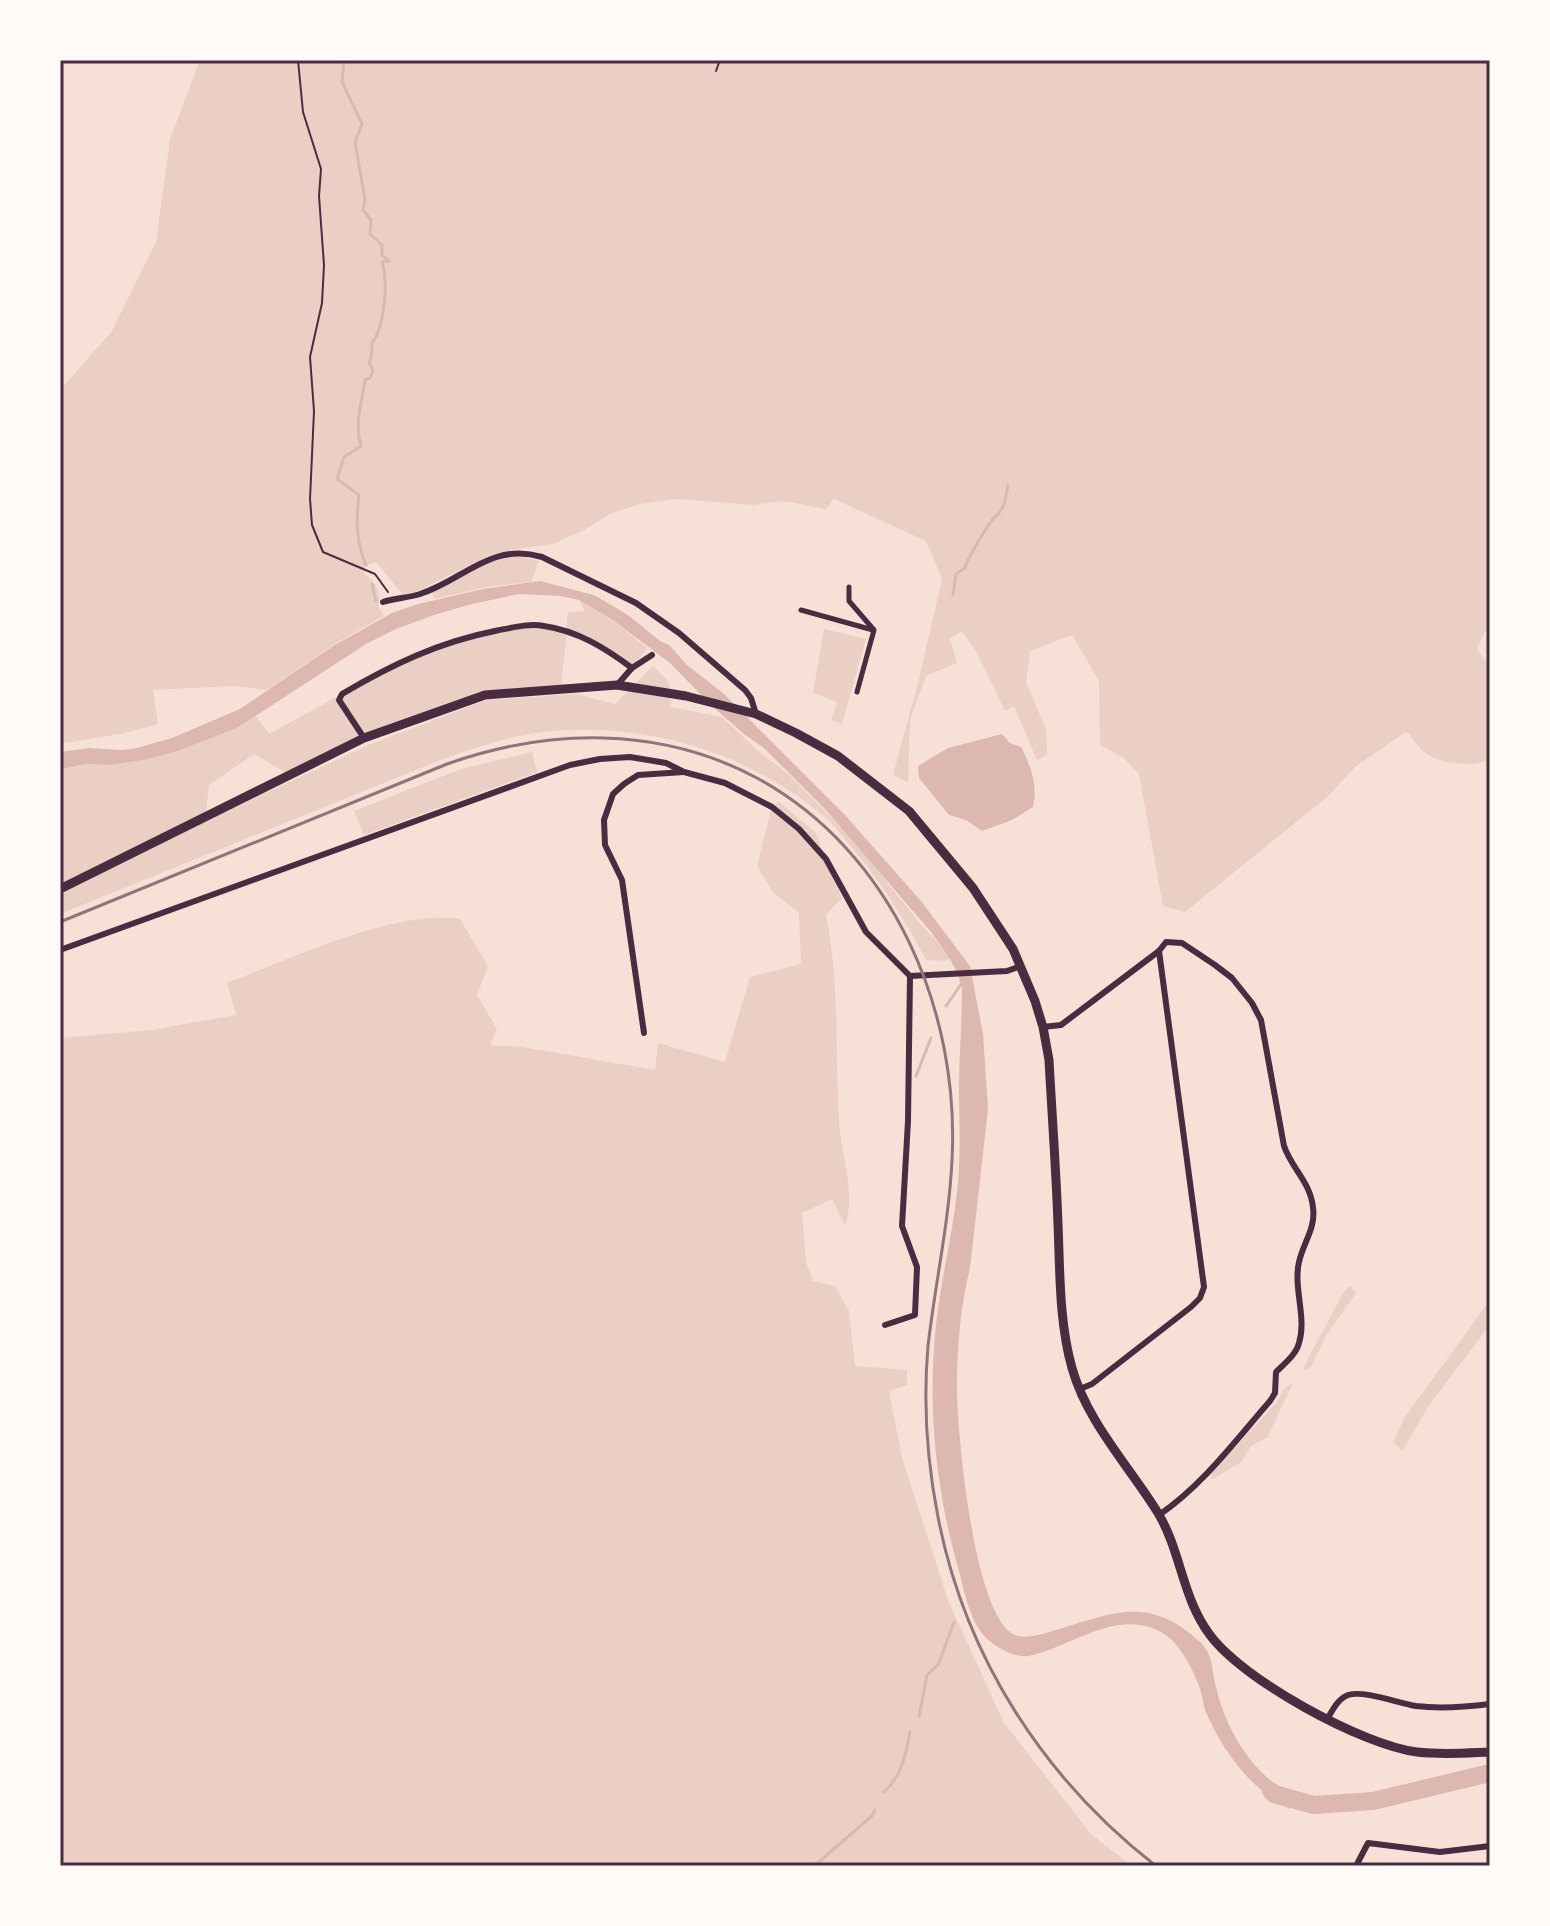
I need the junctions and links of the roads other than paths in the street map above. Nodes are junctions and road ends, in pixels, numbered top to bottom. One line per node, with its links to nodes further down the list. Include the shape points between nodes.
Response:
1 (849, 587): 4 (street, via 849,601)
2 (383, 602): 9 (street, via 421,594 495,557 542,557 636,603 679,633 745,690)
3 (801, 610): 4 (street)
4 (874, 630): 8 (street)
5 (652, 655): 6 (street)
6 (632, 668): 7 (street); 10 (street, via 578,635 545,626 484,633 413,655 342,694 339,700)
7 (617, 685): 9 (main road); 10 (main road, via 485,695)
8 (857, 692)
9 (756, 714): 15 (main road, via 838,756 909,811 973,888)
10 (364, 738): 12 (main road)
11 (684, 772): 13 (street, via 630,757 570,765); 16 (street, via 725,783 772,807 799,829 826,859 866,932); 18 (street, via 638,775 613,794 604,820 605,845 622,880)
12 (60, 889)
13 (60, 950)
14 (1159, 951): 17 (street, via 1061,1025); 20 (street, via 1204,1287 1191,1307); 21 (street, via 1166,942 1182,943 1232,978 1252,1003 1261,1020 1284,1146 1307,1184 1314,1225 1299,1261 1301,1336 1298,1348 1276,1372 1275,1393 1206,1473)
15 (1021, 966): 16 (street); 17 (main road)
16 (910, 976): 19 (street, via 902,1226 917,1267 915,1315)
17 (1043, 1027): 20 (main road, via 1066,1340)
18 (644, 1033)
19 (885, 1325)
20 (1080, 1389): 21 (main road)
21 (1159, 1515): 23 (main road, via 1187,1593 1209,1634 1239,1666)
22 (1490, 1704): 23 (street, via 1416,1706 1358,1694 1339,1701)
23 (1328, 1718): 24 (main road, via 1385,1744 1416,1751)
24 (1490, 1752)
25 (1490, 1846): 26 (street, via 1440,1852 1368,1843)
26 (1356, 1866)

